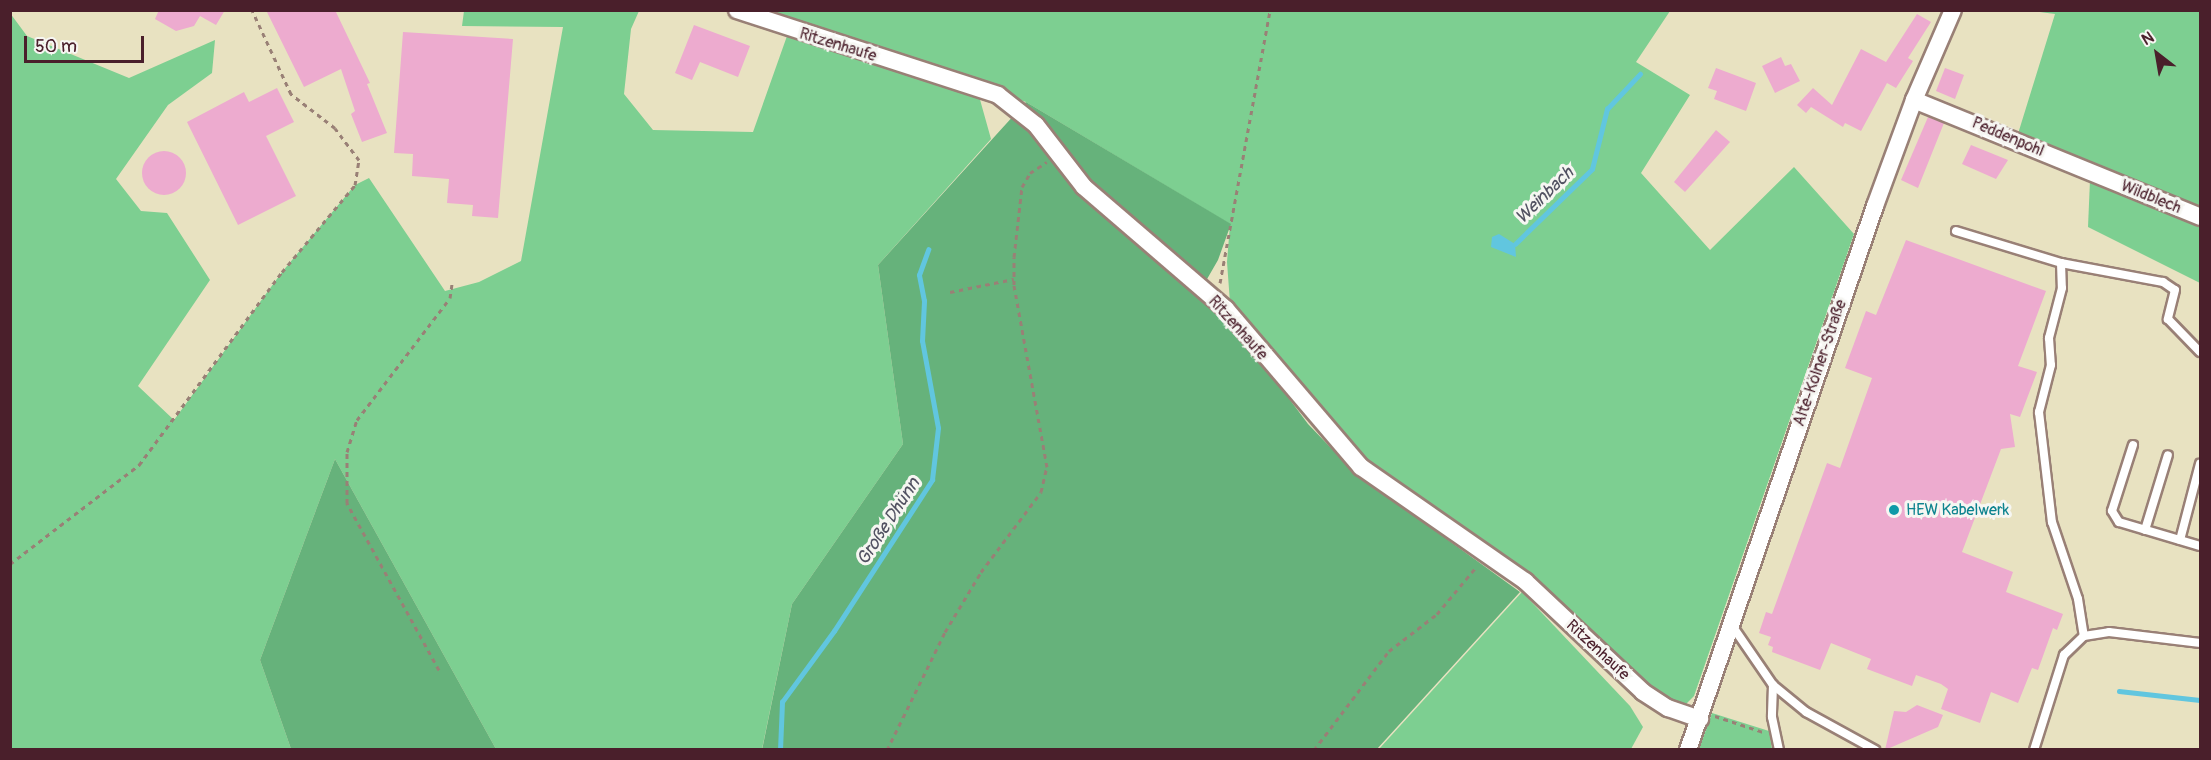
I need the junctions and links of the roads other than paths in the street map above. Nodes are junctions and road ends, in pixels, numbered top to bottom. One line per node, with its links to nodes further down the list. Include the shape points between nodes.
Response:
1 (737, 10): 19 (street, Ritzenhaufe, via 998,95 1036,125 1083,187 1214,299 1361,467 1525,581 1642,692 1668,708)
2 (1953, 10): 3 (street, Alte-Kölner-Straße)
3 (1914, 100): 4 (street, Peddenpohl); 15 (street, Alte-Kölner-Straße)
4 (2101, 176): 5 (street, Wildblech)
5 (2200, 217)
6 (1956, 231): 7 (lane)
7 (2061, 263): 8 (lane, via 2163,282 2175,290 2168,319); 16 (lane, via 2062,288 2049,338 2051,364 2039,412 2052,522 2078,599)
8 (2200, 351)
9 (2133, 445): 12 (lane, via 2112,511 2119,522)
10 (2168, 455): 12 (lane)
11 (2200, 464): 13 (lane)
12 (2145, 530): 13 (lane)
13 (2180, 540): 14 (lane)
14 (2200, 546)
15 (1729, 621): 18 (lane); 19 (street, Alte-Kölner-Straße)
16 (2084, 636): 17 (lane, via 2109,632); 23 (lane, via 2064,655)
17 (2200, 643)
18 (1773, 685): 21 (lane, via 1772,717); 22 (lane, via 1806,712)
19 (1701, 715): 20 (street, Alte-Kölner-Straße)
20 (1688, 750)
21 (1779, 750)
22 (1875, 750)
23 (2034, 750)

